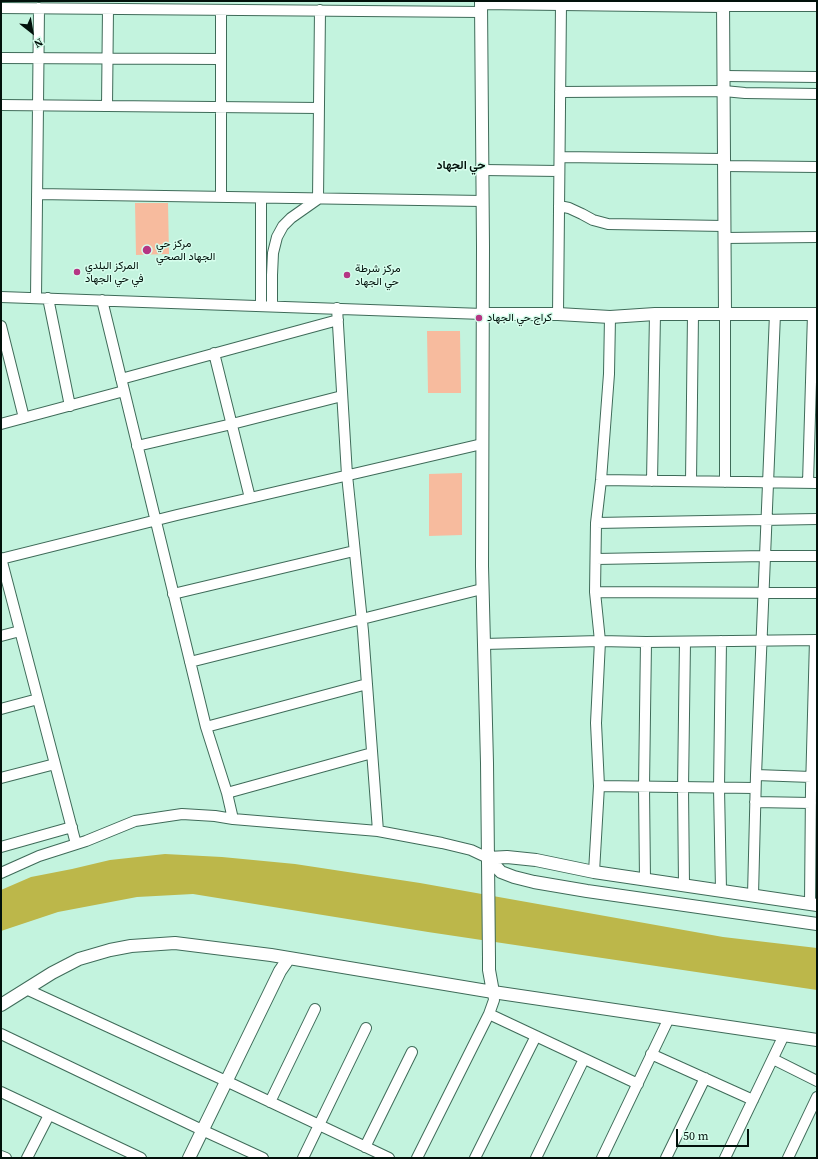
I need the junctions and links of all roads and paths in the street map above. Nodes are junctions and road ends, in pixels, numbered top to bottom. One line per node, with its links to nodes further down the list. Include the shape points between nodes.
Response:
1 (645, 3): 2 (street); 4 (street)
2 (723, 3): 12 (street); 22 (street)
3 (12, 4): 13 (street); 14 (street)
4 (560, 4): 9 (street); 25 (street)
5 (96, 5): 14 (street); 15 (street)
6 (177, 5): 15 (street); 16 (street)
7 (246, 5): 8 (street); 16 (street)
8 (269, 5): 17 (street)
9 (481, 5): 11 (street); 35 (street)
10 (340, 6): 11 (street); 17 (street)
11 (408, 6)
12 (817, 6)
13 (1, 8)
14 (39, 8): 19 (street)
15 (108, 9): 20 (street)
16 (221, 10): 21 (street)
17 (320, 10): 31 (street)
18 (1, 58): 19 (street)
19 (38, 58): 20 (street); 28 (street)
20 (108, 58): 21 (street); 29 (street)
21 (222, 59): 30 (street)
22 (724, 76): 23 (street); 24 (street)
23 (817, 77)
24 (724, 91): 25 (street); 26 (street); 33 (street)
25 (560, 92): 32 (street)
26 (817, 94)
27 (1, 105): 28 (street)
28 (38, 105): 29 (street); 37 (street)
29 (107, 106): 30 (street)
30 (222, 107): 31 (street); 38 (street)
31 (319, 108): 40 (street)
32 (560, 157): 33 (street); 36 (street)
33 (724, 163): 34 (street); 43 (street)
34 (817, 167)
35 (482, 170): 36 (street); 41 (street)
36 (559, 171): 42 (street)
37 (37, 194): 38 (street); 46 (street)
38 (222, 197): 39 (street)
39 (261, 198): 40 (street); 49 (street)
40 (318, 199): 41 (street); 50 (street, via 291,218 277,237 273,253)
41 (483, 201): 52 (street)
42 (559, 206): 43 (street, via 608,224); 53 (street)
43 (724, 232): 44 (street); 56 (street)
44 (817, 237)
45 (1, 297): 46 (street)
46 (36, 298): 47 (street)
47 (48, 298): 48 (street); 66 (street)
48 (102, 300): 49 (street); 63 (street)
49 (261, 306): 50 (street)
50 (272, 306): 51 (street)
51 (337, 308): 52 (street); 60 (street)
52 (483, 314): 53 (street); 70 (street)
53 (558, 314): 59 (street)
54 (655, 314): 55 (street); 59 (street); 74 (street)
55 (693, 314): 56 (street); 75 (street)
56 (725, 314): 57 (street); 76 (street)
57 (775, 314): 58 (street); 77 (street)
58 (815, 314): 78 (street)
59 (610, 317): 73 (street, via 609,374)
60 (338, 320): 62 (street); 65 (street)
61 (1, 326): 67 (street)
62 (214, 353): 63 (street); 69 (street)
63 (121, 379): 64 (street)
64 (124, 391): 66 (street); 71 (street)
65 (342, 396): 69 (street); 72 (street)
66 (70, 406): 67 (street)
67 (24, 418): 68 (street)
68 (1, 424)
69 (232, 424): 71 (street); 79 (street)
70 (482, 444): 72 (street); 89 (street)
71 (137, 446): 82 (street)
72 (347, 475): 79 (street); 84 (street)
73 (601, 480): 74 (street); 83 (street)
74 (652, 481): 75 (street)
75 (691, 481): 76 (street)
76 (725, 482): 77 (street)
77 (768, 482): 78 (street); 80 (street)
78 (812, 483)
79 (250, 498): 82 (street)
80 (766, 519): 81 (street); 83 (street); 85 (street)
81 (817, 519)
82 (155, 520): 87 (street); 93 (street)
83 (596, 523): 88 (street)
84 (354, 551): 93 (street); 94 (street)
85 (765, 556): 86 (street); 88 (street); 91 (street)
86 (817, 556)
87 (1, 559): 95 (street)
88 (596, 559): 90 (street)
89 (482, 589): 94 (street); 103 (street)
90 (595, 592): 91 (street); 98 (street)
91 (763, 592): 92 (street); 100 (street)
92 (817, 593)
93 (173, 594): 104 (street)
94 (362, 619): 104 (street); 105 (street)
95 (20, 631): 96 (street); 106 (street)
96 (1, 636)
97 (816, 640): 100 (street); 112 (street)
98 (600, 641): 101 (street); 103 (street); 114 (street, via 596,723)
99 (721, 641): 100 (street); 102 (street); 117 (street)
100 (761, 641): 111 (street)
101 (646, 642): 102 (street); 115 (street)
102 (685, 642): 116 (street)
103 (484, 644): 128 (street)
104 (190, 662): 108 (street)
105 (367, 684): 108 (street); 109 (street)
106 (38, 699): 107 (street); 110 (street)
107 (1, 709)
108 (206, 727): 120 (street)
109 (372, 753): 120 (street); 125 (street)
110 (55, 764): 113 (street); 124 (street)
111 (756, 775): 112 (street); 118 (street)
112 (811, 777): 119 (street)
113 (1, 778)
114 (599, 786): 115 (street); 129 (street)
115 (644, 787): 116 (street); 131 (street)
116 (683, 788): 117 (street); 132 (street)
117 (719, 788): 118 (street); 133 (street)
118 (755, 788): 121 (street)
119 (814, 789): 122 (street)
120 (227, 793): 123 (street)
121 (755, 802): 122 (street); 134 (street)
122 (811, 803): 135 (street)
123 (234, 819): 125 (street); 126 (street, via 182,814 135,822)
124 (72, 827): 126 (street); 127 (street)
125 (378, 831): 128 (street, via 471,850)
126 (76, 844): 130 (street, via 39,856)
127 (1, 847)
128 (488, 858): 129 (street, via 536,860); 136 (street, via 501,872 534,882); 139 (street, via 489,970)
129 (594, 872): 131 (street)
130 (1, 873)
131 (645, 880): 132 (street)
132 (684, 885): 133 (street)
133 (721, 890): 134 (street)
134 (753, 895): 135 (street)
135 (814, 904)
136 (817, 924)
137 (289, 958): 138 (street, via 175,943 131,946 79,959); 139 (street); 154 (street, via 280,971)
138 (26, 989): 140 (street); 154 (street)
139 (493, 992): 142 (street, via 494,1000); 143 (street)
140 (1, 1005)
141 (315, 1009): 160 (street)
142 (489, 1014): 147 (street); 173 (street)
143 (669, 1018): 146 (street); 150 (street)
144 (366, 1028): 162 (street)
145 (1, 1034): 163 (street)
146 (784, 1035): 148 (street); 152 (street)
147 (536, 1036): 151 (street); 174 (street)
148 (817, 1040)
149 (412, 1052): 164 (street)
150 (652, 1054): 153 (street); 156 (street)
151 (584, 1059): 156 (street); 175 (street)
152 (773, 1059): 155 (street); 159 (street)
153 (704, 1078): 159 (street); 177 (street)
154 (226, 1081): 160 (street); 163 (street)
155 (817, 1081)
156 (638, 1084): 176 (street)
157 (1, 1092): 161 (street)
158 (817, 1097): 179 (street)
159 (753, 1100): 178 (street)
160 (270, 1102): 162 (street)
161 (49, 1115): 167 (street); 168 (street)
162 (319, 1125): 164 (street); 171 (street)
163 (202, 1130): 169 (street); 170 (street)
164 (365, 1147): 172 (street)
165 (1, 1156): 166 (street)
166 (6, 1158)
167 (27, 1158)
168 (141, 1158)
169 (189, 1158)
170 (263, 1158)
171 (303, 1158)
172 (389, 1158)
173 (417, 1158)
174 (475, 1158)
175 (536, 1158)
176 (602, 1158)
177 (666, 1158)
178 (725, 1158)
179 (788, 1158)

